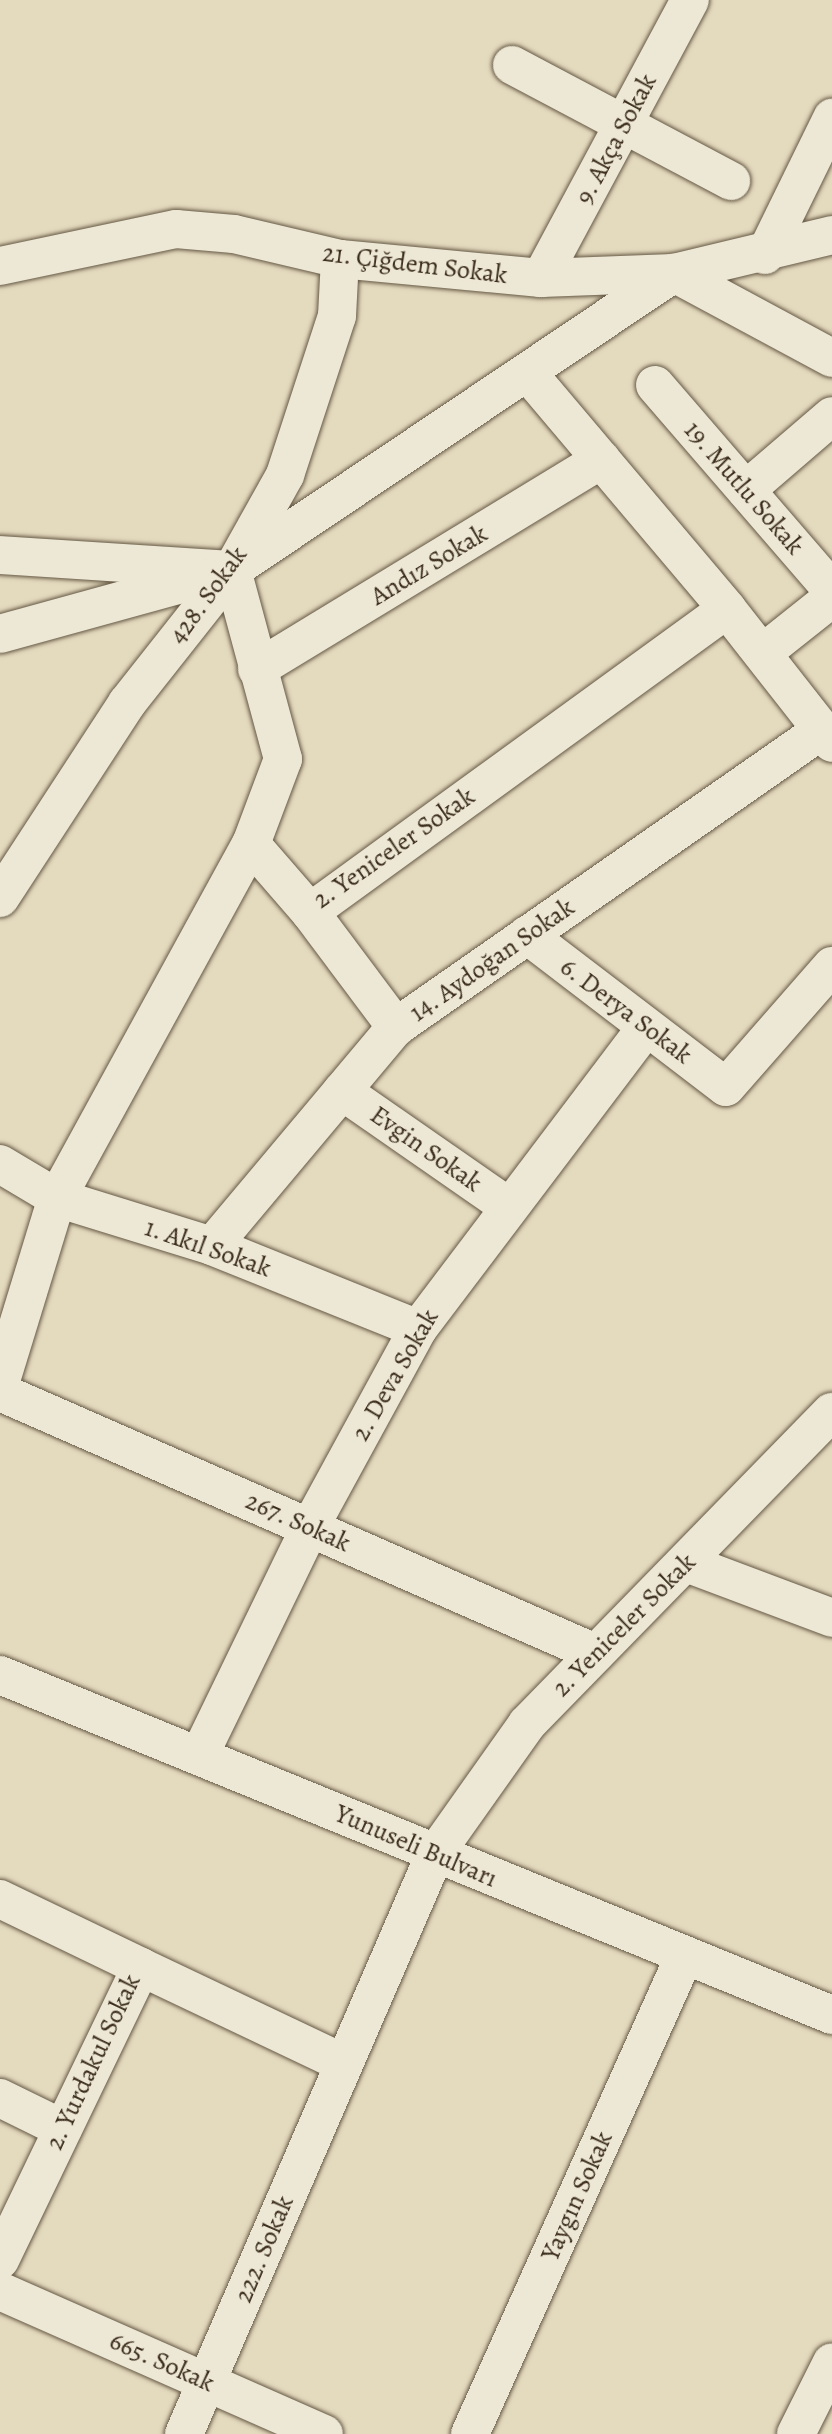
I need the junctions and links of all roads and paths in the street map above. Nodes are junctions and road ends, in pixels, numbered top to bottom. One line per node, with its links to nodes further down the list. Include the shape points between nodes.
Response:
1 (690, 0): 4 (street, 9. Akça Sokak)
2 (512, 65): 4 (street)
3 (832, 118): 7 (street)
4 (623, 125): 5 (street); 11 (street, 9. Akça Sokak)
5 (731, 181)
6 (832, 235): 7 (street, 21. Çiğdem Sokak)
7 (765, 255): 10 (street, 21. Çiğdem Sokak)
8 (340, 259): 9 (street, 21. Çiğdem Sokak, via 234,234 176,229); 11 (street, 21. Çiğdem Sokak); 19 (street, 428. Sokak, via 337,316 316,395 285,475)
9 (0, 266)
10 (674, 272): 11 (street, 21. Çiğdem Sokak); 12 (street); 13 (street)
11 (541, 278)
12 (832, 358)
13 (527, 372): 16 (street); 19 (street)
14 (655, 385): 17 (street, 19. Mutlu Sokak)
15 (832, 416): 17 (street)
16 (601, 460): 22 (street); 25 (street, Andız Sokak)
17 (746, 490): 20 (street, 19. Mutlu Sokak)
18 (0, 555): 19 (street)
19 (232, 570): 23 (street); 25 (street); 28 (street, 428. Sokak, via 127,703)
20 (832, 590)
21 (832, 598): 24 (street)
22 (727, 609): 24 (street); 29 (street, 2. Yeniceler Sokak)
23 (0, 634)
24 (764, 652): 26 (street)
25 (257, 669): 27 (street, via 283,759)
26 (827, 737): 30 (street, 14. Aydoğan Sokak)
27 (251, 844): 29 (street, 2. Yeniceler Sokak); 36 (street)
28 (0, 898)
29 (310, 912): 32 (street)
30 (527, 935): 32 (street, 14. Aydoğan Sokak); 33 (street, 6. Derya Sokak)
31 (832, 966): 33 (street, 6. Derya Sokak, via 726,1087)
32 (396, 1027): 34 (street, 14. Aydoğan Sokak)
33 (646, 1028): 37 (street, 2. Deva Sokak)
34 (342, 1091): 37 (street, Evgin Sokak); 38 (street, 14. Aydoğan Sokak)
35 (0, 1164): 36 (street, 1. Akıl Sokak)
36 (57, 1198): 38 (street, 1. Akıl Sokak); 40 (street)
37 (509, 1208): 39 (street, 2. Deva Sokak)
38 (212, 1246): 39 (street, 1. Akıl Sokak)
39 (418, 1329): 43 (street, 2. Deva Sokak)
40 (0, 1384)
41 (0, 1392): 43 (street, 267. Sokak)
42 (832, 1412): 44 (street, 2. Yeniceler Sokak)
43 (310, 1527): 46 (street, 267. Sokak); 48 (street, 2. Deva Sokak)
44 (687, 1563): 45 (street); 46 (street, 2. Yeniceler Sokak)
45 (832, 1618)
46 (595, 1653): 49 (street, 2. Yeniceler Sokak, via 527,1724)
47 (0, 1675): 48 (street, Yunuseli Bulvarı)
48 (199, 1756): 49 (street, Yunuseli Bulvarı)
49 (435, 1854): 51 (street, Yunuseli Bulvarı); 54 (street, 222. Sokak)
50 (0, 1899): 52 (street, 2. Yurdakul Sokak)
51 (684, 1957): 53 (street, Yunuseli Bulvarı); 63 (street, Yaygın Sokak)
52 (141, 1966): 54 (street); 56 (street, 2. Yurdakul Sokak)
53 (832, 2015)
54 (343, 2063): 60 (street, 222. Sokak)
55 (0, 2098): 56 (street)
56 (63, 2129): 57 (street, 2. Yurdakul Sokak)
57 (0, 2260)
58 (0, 2291): 60 (street, 665. Sokak)
59 (832, 2361): 64 (street)
60 (207, 2382): 61 (street, 222. Sokak); 62 (street, 665. Sokak)
61 (184, 2434)
62 (324, 2434)
63 (470, 2434)
64 (796, 2434)

